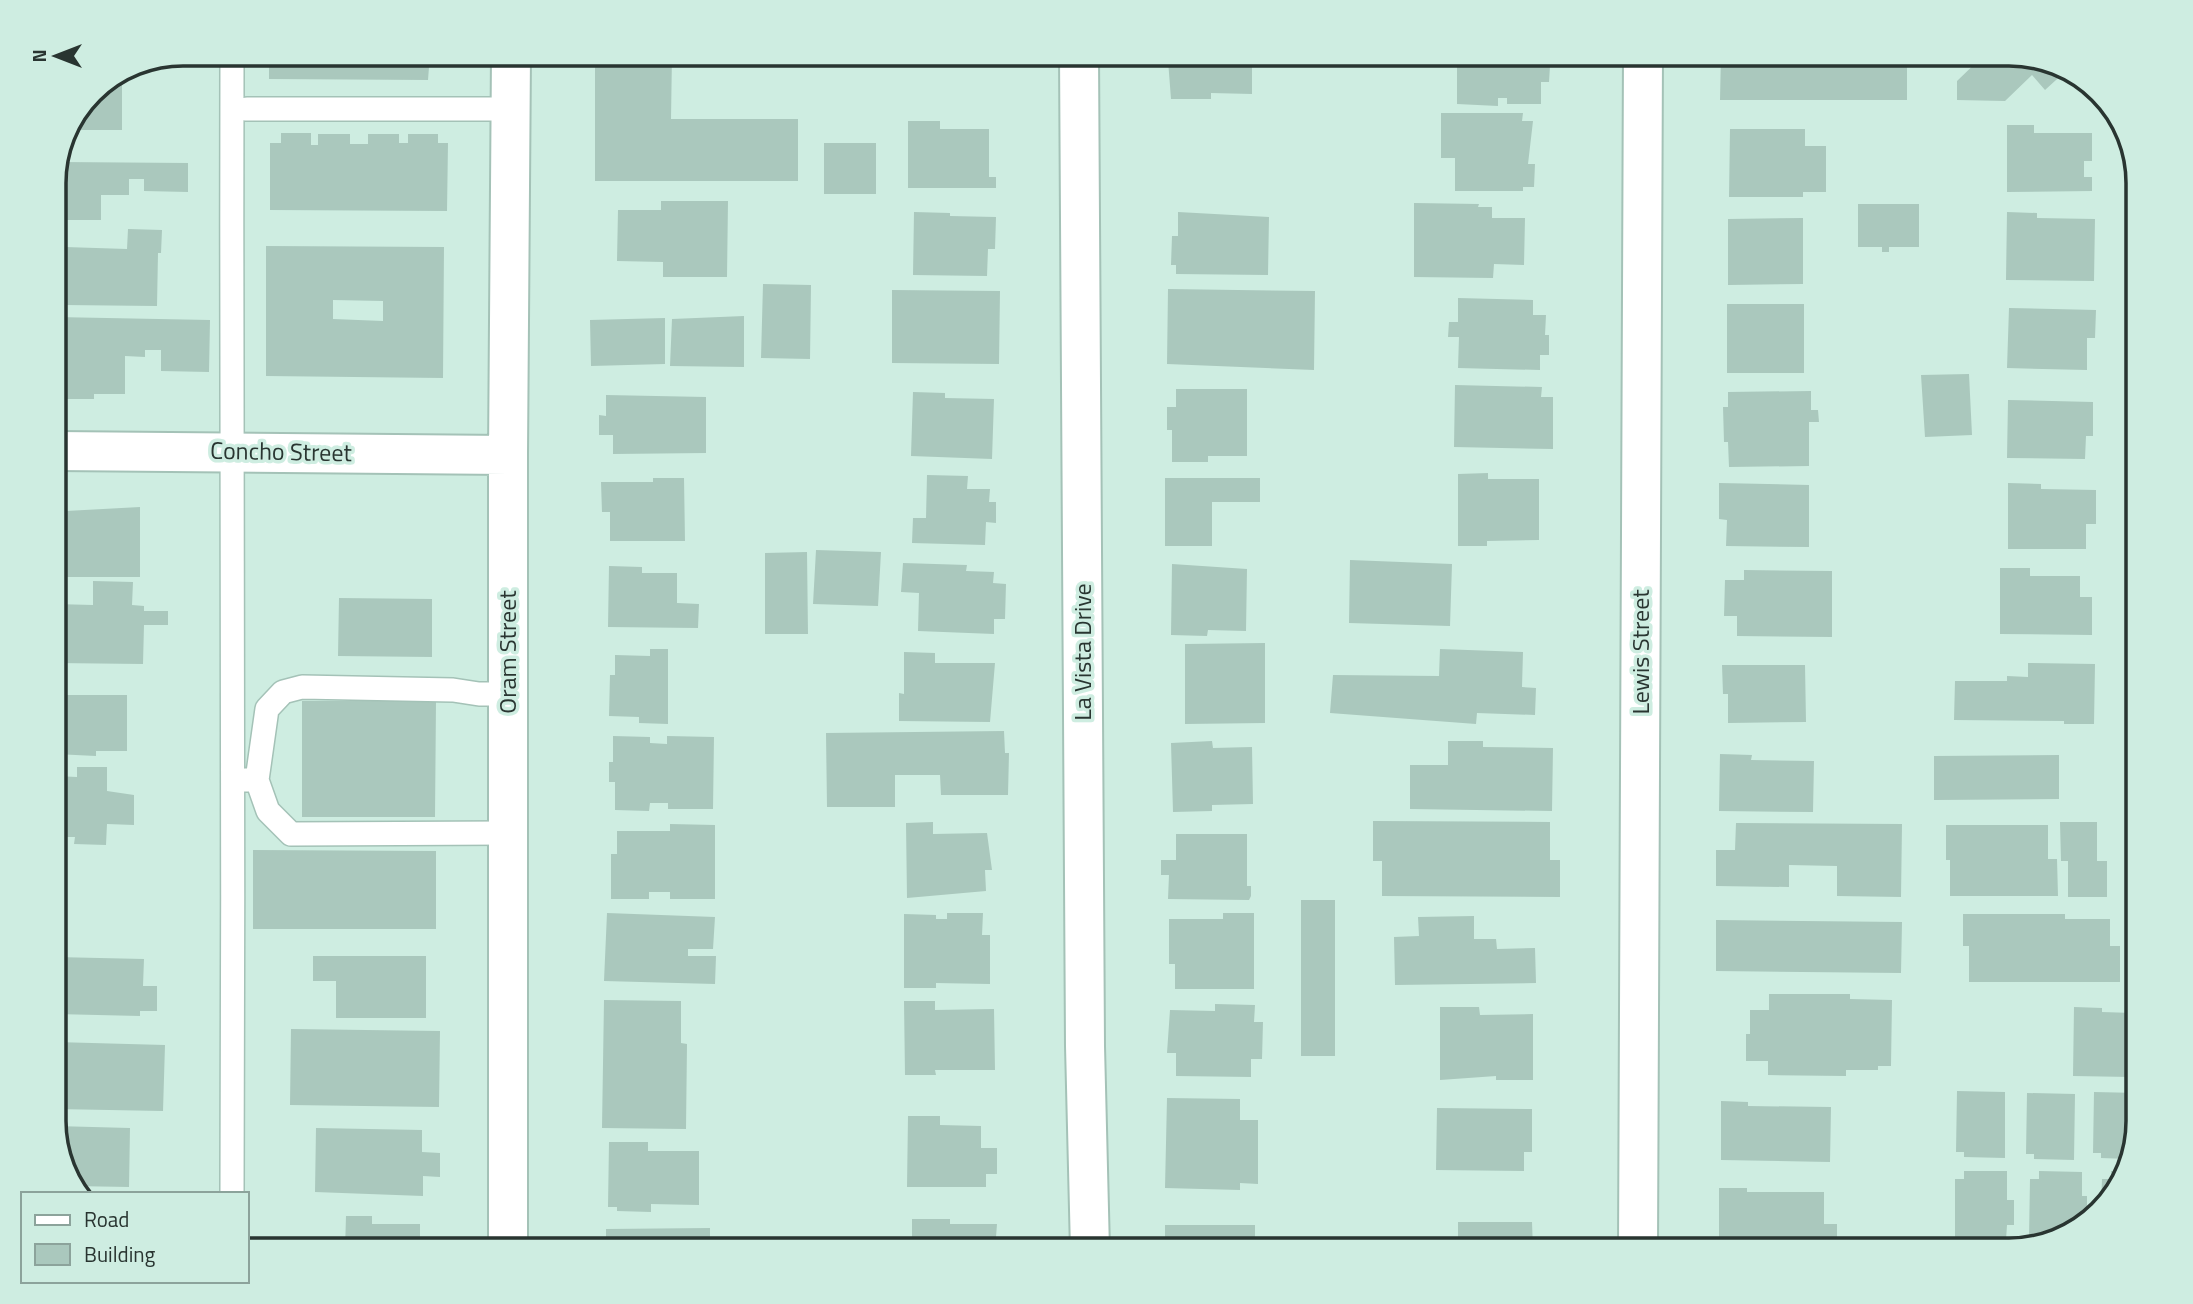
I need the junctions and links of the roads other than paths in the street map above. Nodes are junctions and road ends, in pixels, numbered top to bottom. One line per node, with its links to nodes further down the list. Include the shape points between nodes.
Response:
1 (232, 66): 8 (lane)
2 (511, 66): 6 (street, Oram Street)
3 (1079, 66): 16 (street, La Vista Drive)
4 (1643, 66): 17 (street, Lewis Street)
5 (247, 109): 6 (lane)
6 (511, 109): 9 (street, Oram Street)
7 (67, 451): 8 (street, Concho Street)
8 (231, 452): 9 (street, Concho Street); 11 (lane)
9 (508, 455): 10 (street, Oram Street)
10 (508, 694): 12 (lane, via 302,687 283,692 267,709); 13 (street, Oram Street)
11 (234, 780): 12 (lane); 14 (lane)
12 (257, 780): 13 (lane, via 268,811 291,834)
13 (508, 833): 15 (street, Oram Street)
14 (232, 1192)
15 (508, 1238)
16 (1090, 1238)
17 (1638, 1238)

